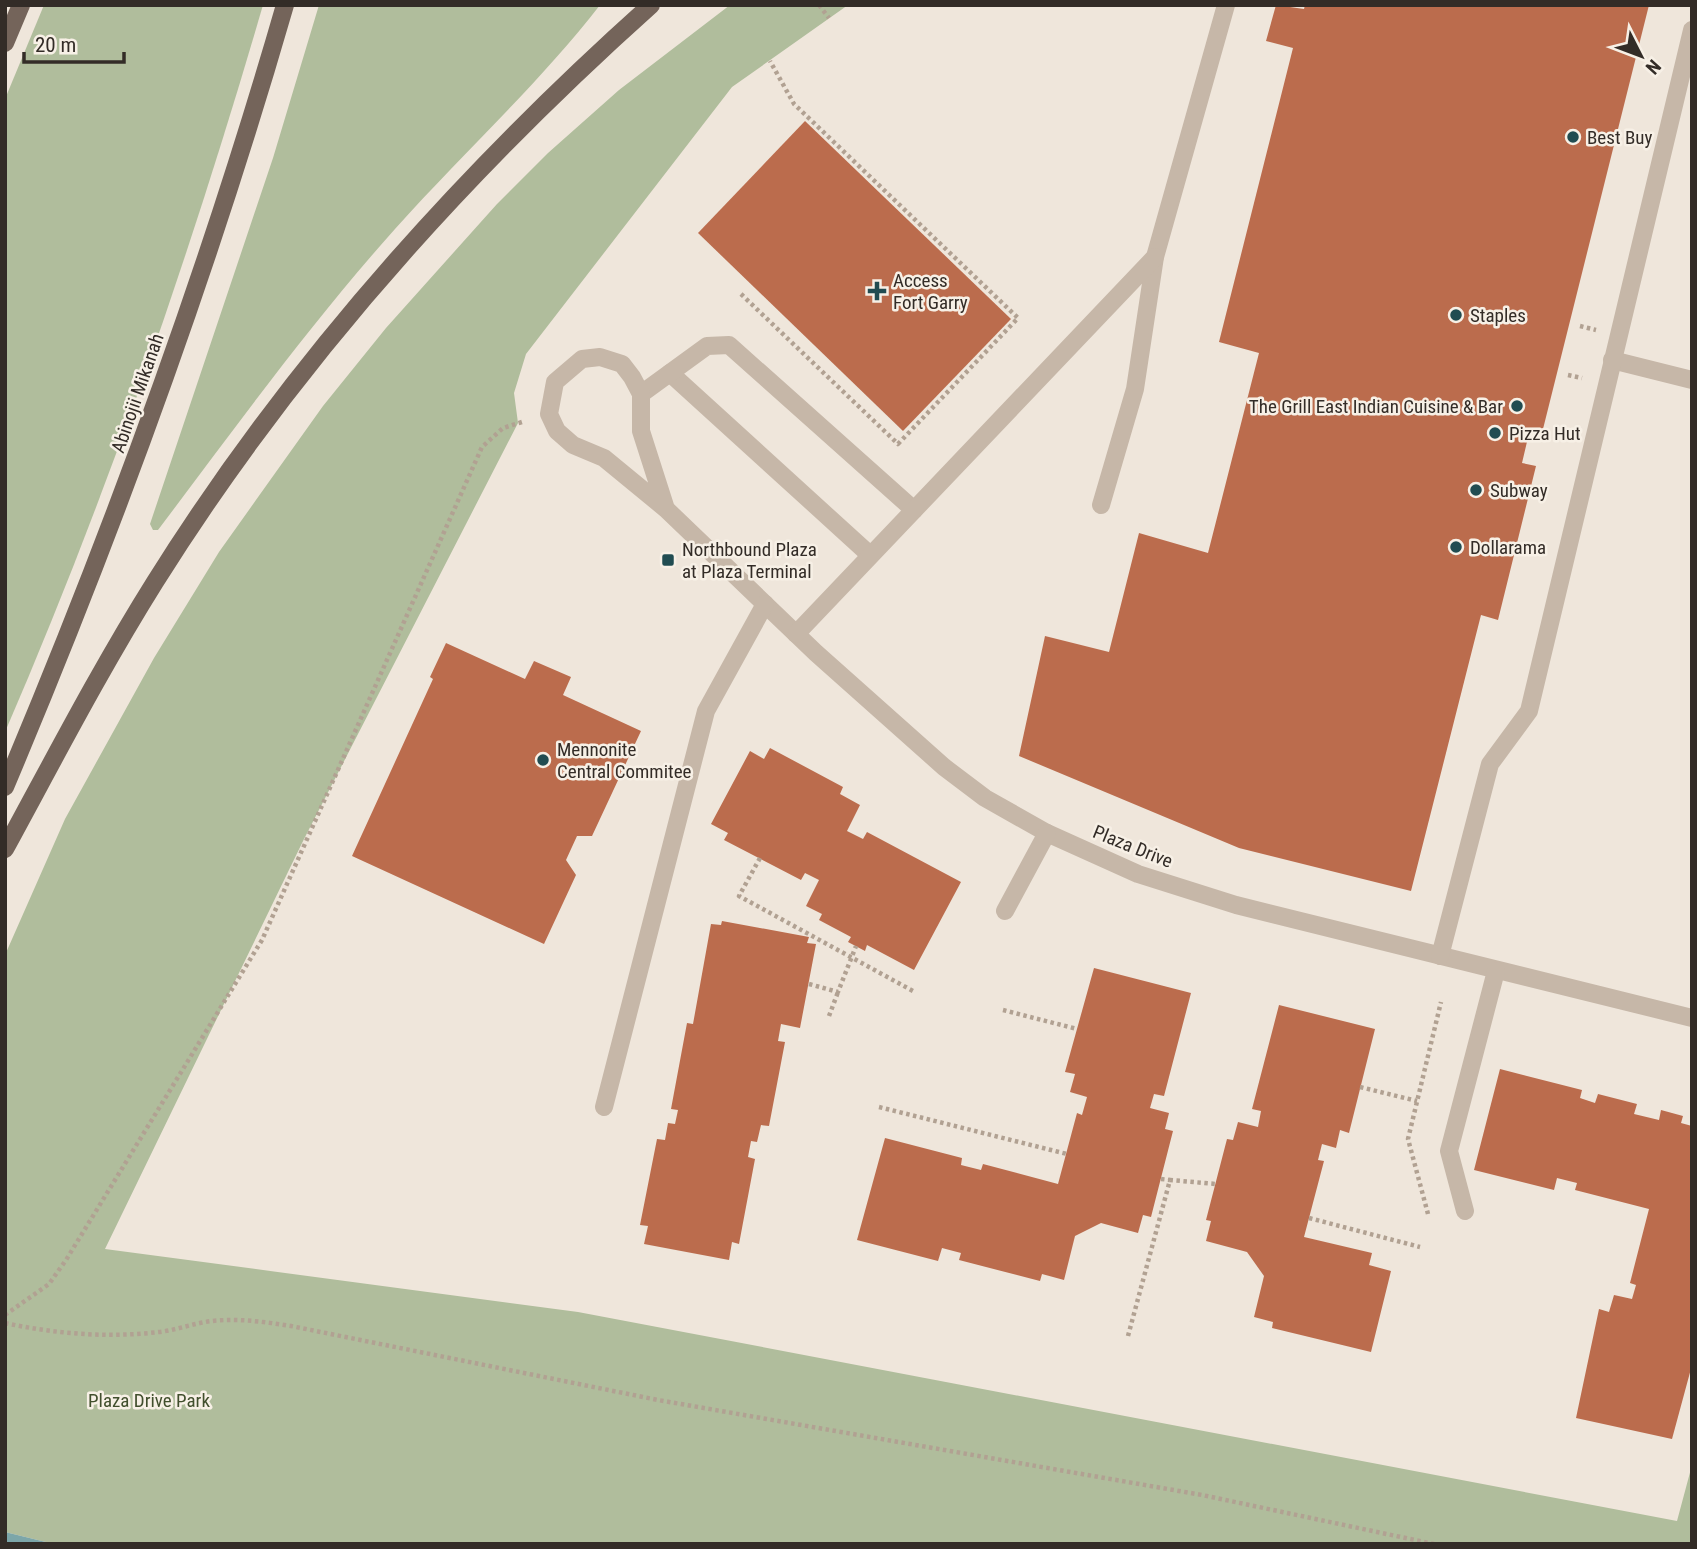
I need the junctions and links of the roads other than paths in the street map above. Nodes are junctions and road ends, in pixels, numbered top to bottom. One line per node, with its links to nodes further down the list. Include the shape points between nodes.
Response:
1 (12, 5): 6 (main road)
2 (21, 5): 8 (main road)
3 (285, 5): 20 (main road, Abinojii Mikanah, via 219,218 128,482)
4 (651, 5): 22 (main road, via 493,154 371,288 303,371 155,581)
5 (1226, 5): 9 (street)
6 (5, 25)
7 (1692, 30): 10 (street)
8 (5, 43)
9 (1155, 257): 14 (street, via 1135,390); 16 (street)
10 (1612, 360): 12 (street); 24 (street, via 1528,710 1490,765)
11 (670, 373): 13 (street); 16 (street, via 707,346 729,345); 17 (street)
12 (1692, 380)
13 (640, 394): 15 (street, Plaza Drive, via 641,431); 15 (street, Plaza Drive, via 622,364 600,357 582,359 555,382 549,414 557,431 573,445 604,458)
14 (1101, 505)
15 (666, 509): 18 (street, Plaza Drive)
16 (914, 510): 17 (street)
17 (870, 555): 19 (street)
18 (765, 604): 19 (street, Plaza Drive); 27 (street, via 706,711)
19 (796, 634): 21 (street, Plaza Drive, via 944,767 985,798)
20 (5, 787)
21 (1047, 833): 23 (street); 24 (street, Plaza Drive, via 1138,874 1236,905)
22 (5, 849)
23 (1005, 911)
24 (1440, 956): 25 (street, Plaza Drive)
25 (1496, 971): 26 (street, Plaza Drive); 28 (street, via 1449,1151)
26 (1692, 1018)
27 (604, 1107)
28 (1465, 1211)

